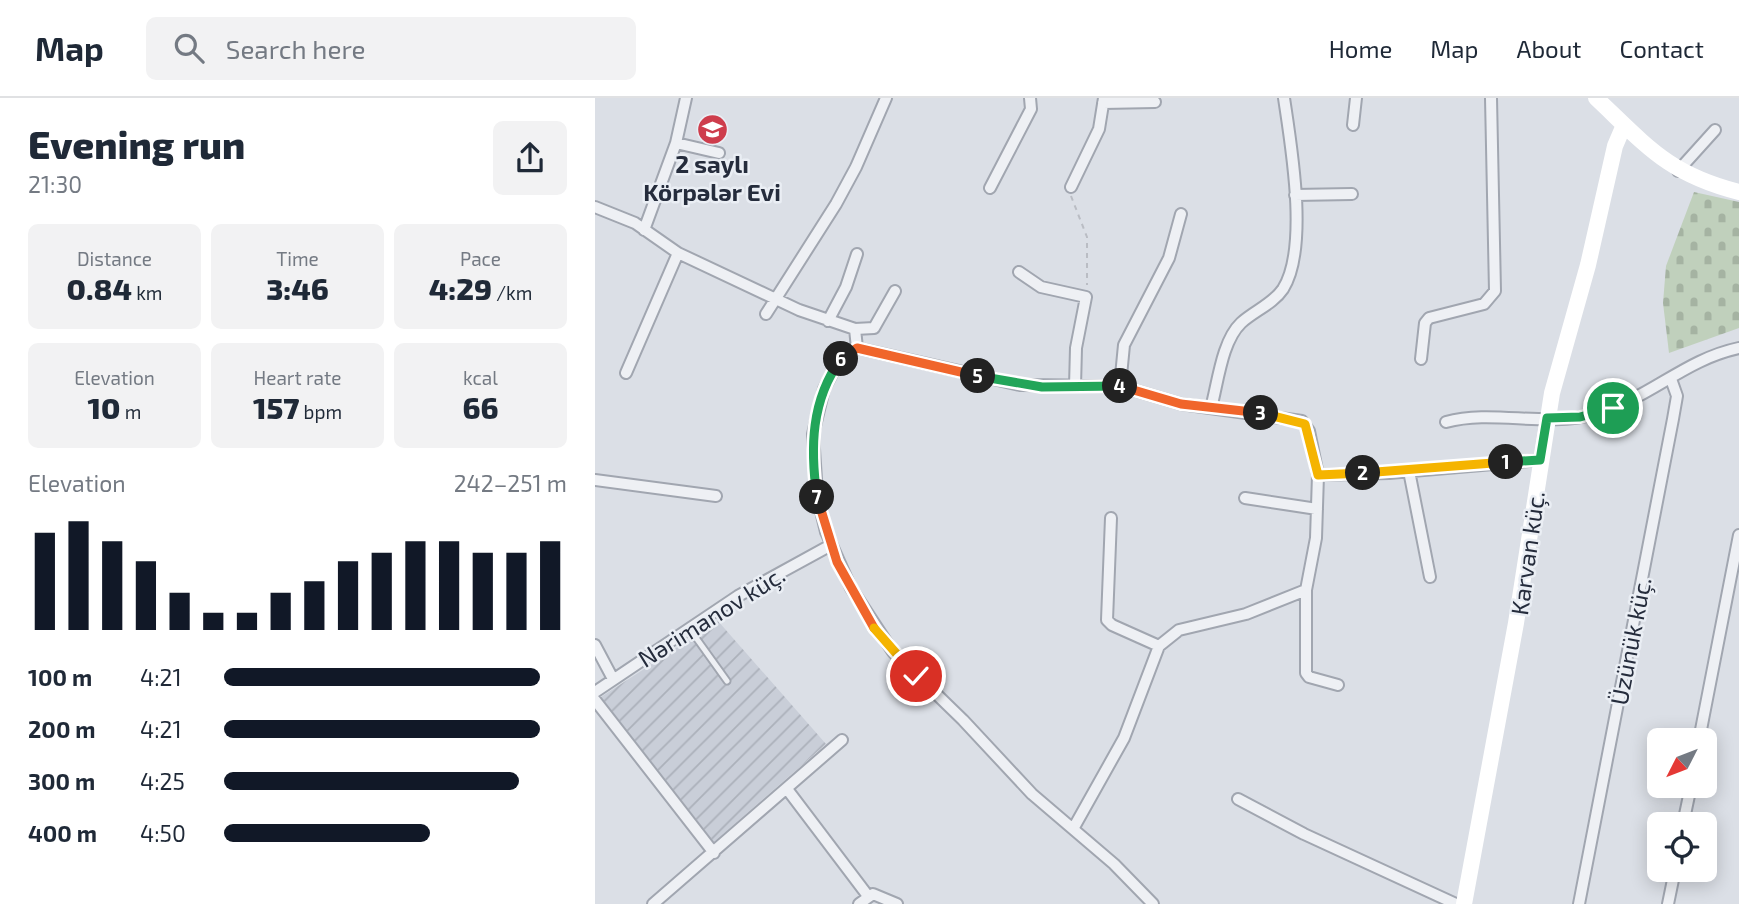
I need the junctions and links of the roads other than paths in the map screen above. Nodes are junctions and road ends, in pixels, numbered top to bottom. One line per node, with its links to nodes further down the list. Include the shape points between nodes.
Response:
1 (886, 98): 28 (street, via 837,204)
2 (1030, 98): 17 (street, via 1026,120)
3 (1284, 98): 20 (street)
4 (1356, 98): 10 (street)
5 (1490, 98): 34 (street, via 1495,291 1484,304 1429,318)
6 (1596, 98): 11 (street)
7 (683, 99): 13 (street)
8 (1104, 100): 9 (street); 16 (street, via 1099,128)
9 (1155, 102)
10 (1353, 125)
11 (1624, 125): 15 (street); 40 (street, Karvan küç.)
12 (1715, 131): 15 (street)
13 (675, 143): 14 (street); 23 (street)
14 (719, 153)
15 (1678, 171): 18 (street)
16 (1071, 187)
17 (990, 188)
18 (1739, 192)
19 (1352, 194): 20 (street)
20 (1295, 195): 39 (street, via 1295,240 1285,285 1236,329)
21 (595, 207): 23 (street)
22 (1181, 214): 37 (street, via 1169,258 1124,345)
23 (644, 230): 24 (street)
24 (678, 253): 28 (street); 35 (street)
25 (857, 254): 30 (street)
26 (1019, 272): 38 (street, via 1041,287 1086,297 1076,348)
27 (895, 291): 31 (street, via 874,328)
28 (775, 298): 29 (street); 30 (street)
29 (766, 314)
30 (828, 321): 31 (street)
31 (856, 329): 32 (street)
32 (857, 348): 38 (street, via 1020,385); 51 (street, via 836,366 824,389 813,434 817,494)
33 (1739, 348): 36 (street, via 1695,361)
34 (1421, 359)
35 (626, 373)
36 (1671, 379): 40 (street, via 1637,399 1593,415); 75 (street, Üzünük küç., via 1677,396 1673,419)
37 (1120, 386): 38 (street); 39 (street, via 1162,400)
38 (1075, 387)
39 (1210, 408): 44 (street, via 1302,421 1309,431)
40 (1547, 418): 41 (street, via 1507,420 1478,415); 42 (street, Karvan küç.)
41 (1445, 422)
42 (1540, 460): 43 (street); 74 (street, Karvan küç., via 1517,623)
43 (1409, 471): 44 (street); 52 (street)
44 (1318, 475): 48 (street)
45 (595, 480): 46 (street)
46 (716, 496)
47 (1245, 498): 48 (street)
48 (1317, 509): 53 (street)
49 (1111, 519): 56 (street, via 1107,620)
50 (1739, 535): 62 (street)
51 (831, 545): 54 (street, Nərimanov küç.); 66 (street, via 851,589 893,652 1032,794)
52 (1430, 577)
53 (1306, 590): 56 (street, via 1246,614 1179,630); 59 (street, via 1305,673)
54 (689, 628): 57 (street, Nərimanov küç.); 58 (lane)
55 (595, 645): 57 (street)
56 (1159, 646): 66 (street, via 1124,738)
57 (613, 679): 60 (street, Nərimanov küç.)
58 (727, 681)
59 (1338, 685)
60 (595, 692)
61 (595, 700): 67 (street)
62 (1701, 728)
63 (842, 740): 64 (street)
64 (787, 789): 67 (street); 69 (street)
65 (1238, 799): 73 (street)
66 (1073, 829): 72 (street)
67 (713, 853): 70 (street)
68 (1673, 882): 76 (street)
69 (864, 900): 71 (street, via 880,894)
70 (653, 904)
71 (897, 904)
72 (1153, 904)
73 (1456, 904)
74 (1464, 904)
75 (1579, 904)
76 (1668, 904)

